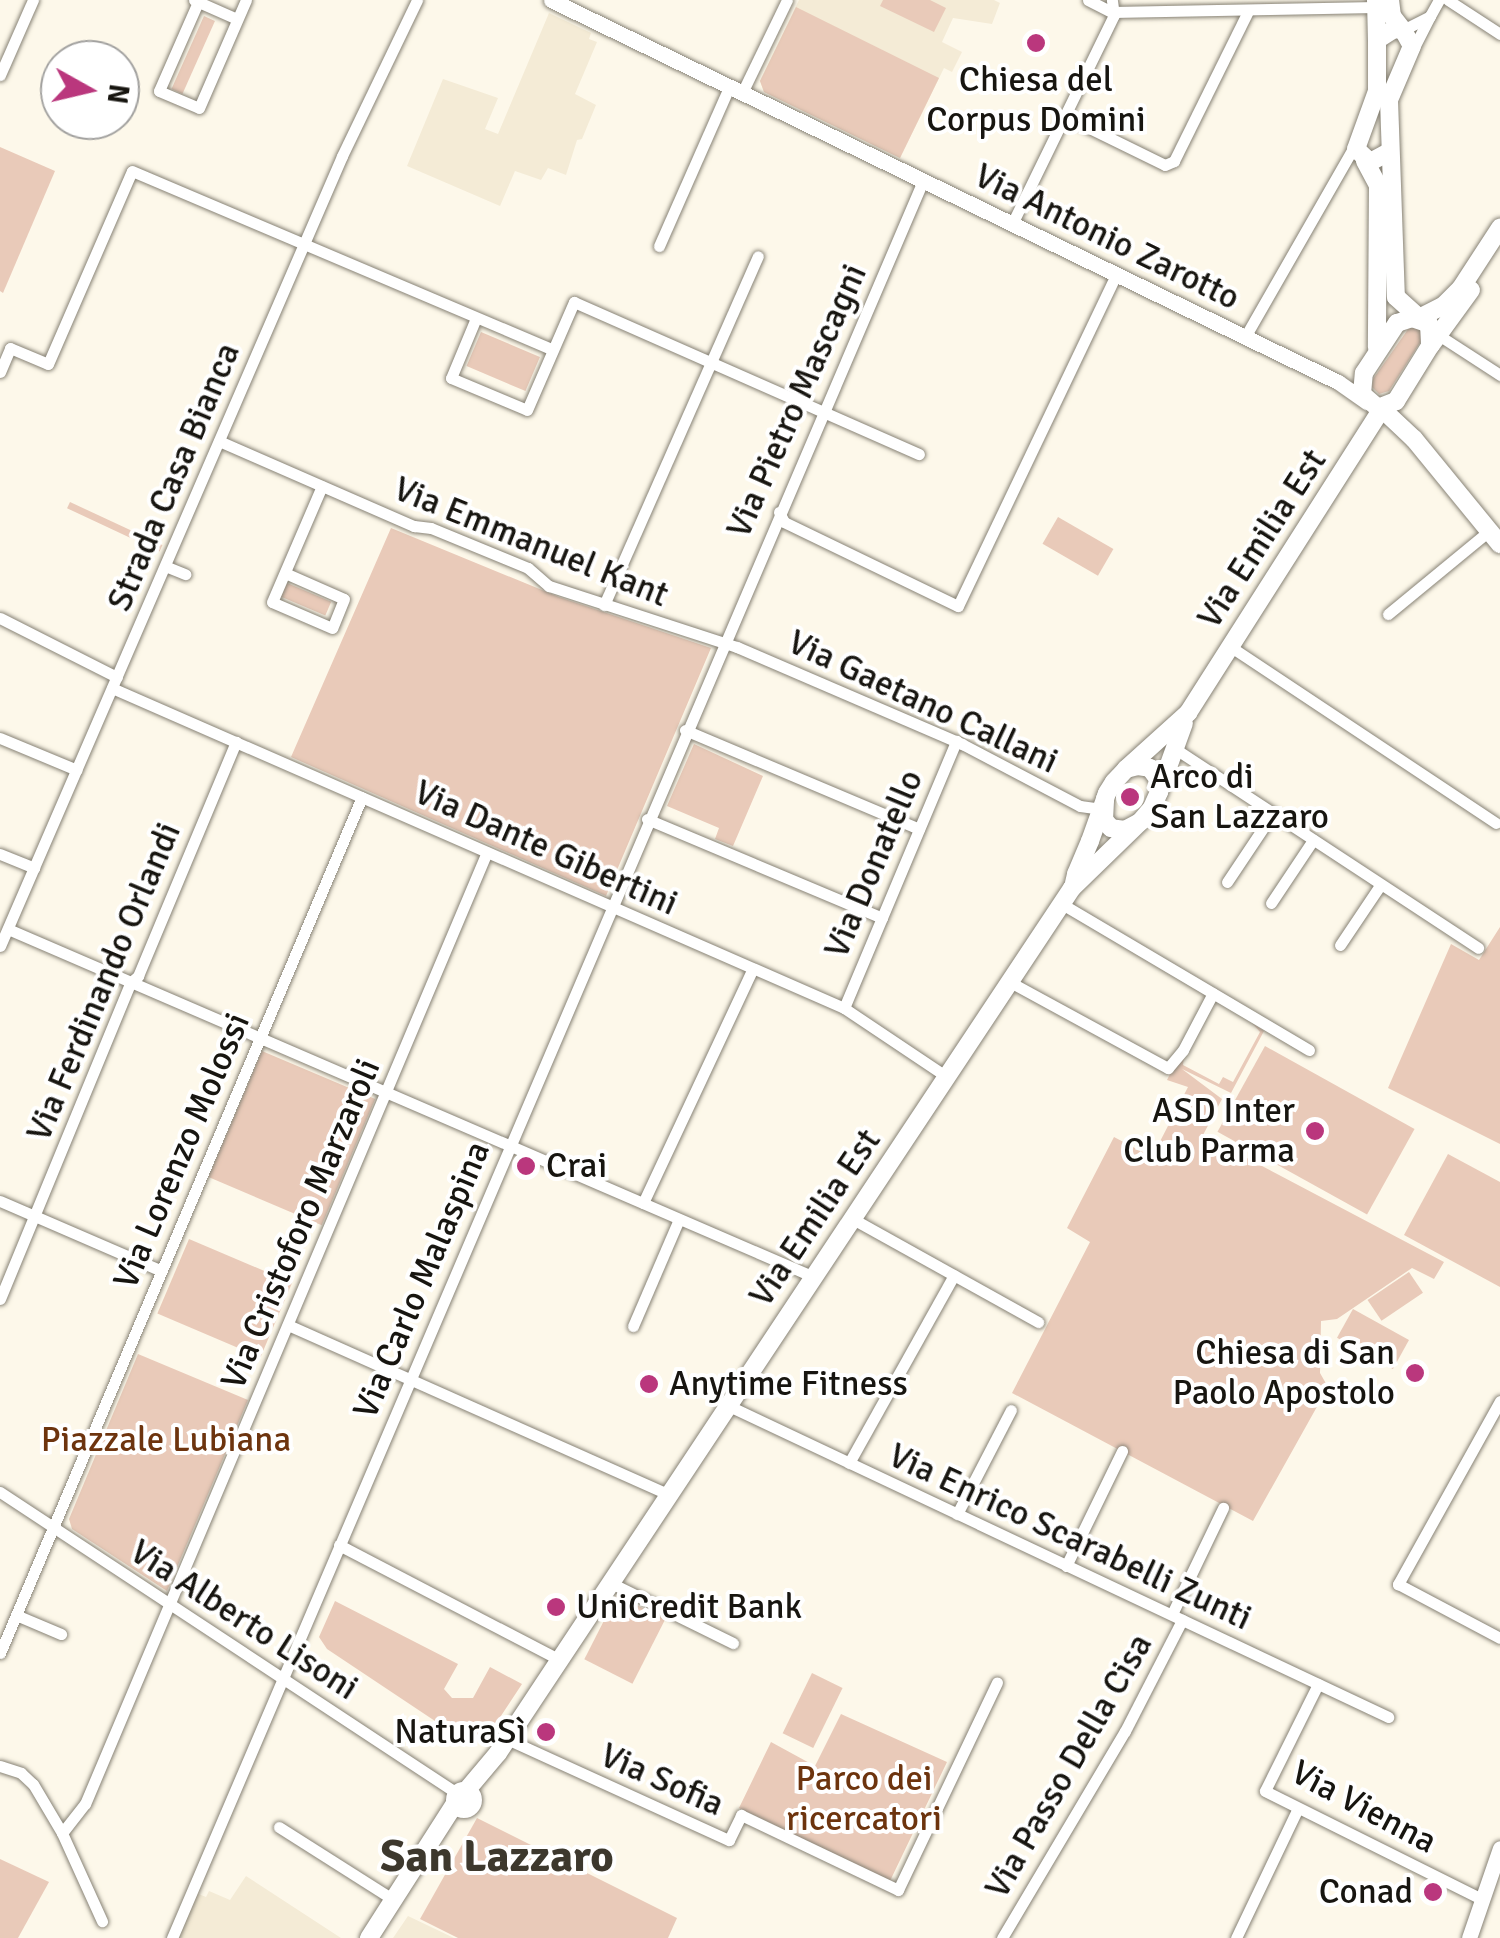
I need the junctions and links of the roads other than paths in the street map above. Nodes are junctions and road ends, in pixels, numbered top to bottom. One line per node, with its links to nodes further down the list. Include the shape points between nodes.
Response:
1 (33, 0): 21 (street)
2 (246, 0): 15 (street)
3 (408, 0): 16 (street, Strada Casa Bianca)
4 (417, 0): 16 (street, Strada Casa Bianca)
5 (550, 0): 22 (street, Via Antonio Zarotto)
6 (787, 0): 22 (street)
7 (1088, 0): 12 (street)
8 (1439, 0): 14 (street)
9 (1448, 0): 18 (street)
10 (196, 1): 15 (street); 15 (street, via 159,91 198,108)
11 (1381, 2): 13 (street); 17 (main road); 19 (main road)
12 (1112, 6): 13 (street); 23 (street)
13 (1248, 11): 23 (street, via 1174,161 1165,164)
14 (1430, 16): 17 (street); 20 (street)
15 (238, 19)
16 (399, 29): 32 (street, Strada Casa Bianca)
17 (1402, 30): 19 (main road); 20 (main road, via 1412,46)
18 (1500, 34)
19 (1377, 40): 24 (main road, via 1377,91)
20 (1408, 59): 25 (main road, via 1390,92)
21 (0, 75)
22 (736, 90): 28 (street, Via Antonio Zarotto); 33 (street)
23 (1065, 116): 29 (street)
24 (1358, 140): 26 (main road); 27 (street)
25 (1389, 152): 26 (main road, via 1381,160); 37 (main road, via 1392,287)
26 (1364, 160): 27 (street); 41 (main road, via 1378,185)
27 (1343, 168): 38 (street)
28 (923, 181): 29 (street, Via Antonio Zarotto); 48 (street, Via Pietro Mascagni)
29 (1012, 224): 35 (street, Via Antonio Zarotto)
30 (1500, 228): 37 (main road, via 1454,296)
31 (1500, 242): 39 (main road, Via Emilia Est)
32 (304, 246): 36 (street); 43 (street, via 132,172 48,364 10,348); 50 (street, Strada Casa Bianca)
33 (658, 246)
34 (758, 256): 42 (street)
35 (1114, 281): 38 (street, Via Antonio Zarotto); 54 (street, via 958,606 785,523)
36 (476, 318): 40 (street); 40 (street, via 451,378 517,406 527,410)
37 (1418, 318): 39 (main road); 41 (main road, via 1397,323)
38 (1245, 337): 45 (street, Via Antonio Zarotto)
39 (1435, 341): 44 (street); 46 (main road, Via Emilia Est)
40 (553, 350): 42 (street, via 574,302)
41 (1372, 359): 45 (street); 47 (main road, via 1360,386)
42 (710, 364): 48 (street); 59 (street)
43 (0, 372)
44 (1500, 375)
45 (1338, 382): 47 (street, Via Antonio Zarotto)
46 (1401, 396): 47 (main road, Via Emilia Est); 49 (main road)
47 (1376, 407): 49 (main road); 51 (main road, Via Emilia Est)
48 (824, 412): 52 (street); 54 (street, Via Pietro Mascagni)
49 (1414, 439): 51 (main road, via 1386,433); 55 (main road)
50 (219, 441): 53 (street, Via Emmanuel Kant); 56 (street, Strada Casa Bianca)
51 (1358, 450): 63 (main road, Via Emilia Est)
52 (919, 454)
53 (322, 486): 57 (street); 59 (street, Via Emmanuel Kant)
54 (779, 512): 62 (street, Via Pietro Mascagni)
55 (1494, 538): 60 (street)
56 (165, 566): 58 (street); 64 (street, Strada Casa Bianca)
57 (285, 573): 57 (street, via 272,602 332,628 344,599)
58 (185, 574)
59 (604, 605): 62 (street, Via Emmanuel Kant)
60 (1388, 614)
61 (0, 618): 64 (street, Via Dante Gibertini)
62 (722, 644): 66 (street, Via Carlo Malaspina); 68 (street, Via Gaetano Callani)
63 (1231, 646): 65 (main road, Via Emilia Est); 79 (street)
64 (115, 682): 69 (street, Via Dante Gibertini); 72 (street, Strada Casa Bianca)
65 (1188, 713): 70 (main road, Via Emilia Est); 71 (main road, Via Emilia Est)
66 (685, 730): 77 (street, Via Carlo Malaspina); 80 (street)
67 (0, 738): 72 (street)
68 (956, 741): 75 (street, Via Gaetano Callani, via 1080,806); 80 (street, Via Donatello)
69 (236, 742): 74 (street, Via Dante Gibertini); 97 (street, Via Ferdinando Orlandi)
70 (1174, 748): 73 (main road, Via Emilia Est); 76 (street)
71 (1126, 769): 73 (main road, via 1150,768); 75 (main road, Via Emilia Est)
72 (77, 770): 84 (street, Strada Casa Bianca)
73 (1159, 792): 78 (main road, Via Emilia Est)
74 (362, 797): 82 (street, Via Dante Gibertini); 100 (street, Via Lorenzo Molossi)
75 (1103, 804): 78 (main road, via 1111,828); 87 (main road, Via Emilia Est)
76 (1273, 813): 81 (street); 85 (street)
77 (648, 819): 89 (street, Via Carlo Malaspina); 90 (street)
78 (1140, 822): 87 (main road, Via Emilia Est)
79 (1496, 822)
80 (919, 830): 90 (street, Via Donatello)
81 (1313, 840): 86 (street); 88 (street)
82 (487, 852): 89 (street, Via Dante Gibertini); 103 (street, Via Cristoforo Marzaroli)
83 (0, 854): 84 (street)
84 (34, 868): 91 (street, Strada Casa Bianca)
85 (1228, 882)
86 (1381, 884): 92 (street); 94 (street)
87 (1067, 896): 96 (main road, Via Emilia Est); 98 (street)
88 (1272, 903)
89 (610, 906): 95 (street, Via Dante Gibertini); 104 (street, Via Carlo Malaspina)
90 (882, 918): 99 (street, Via Donatello)
91 (8, 929): 93 (street, Strada Casa Bianca); 97 (street)
92 (1340, 945)
93 (0, 946)
94 (1478, 948)
95 (753, 968): 99 (street, Via Dante Gibertini); 106 (street)
96 (1010, 982): 98 (street, via 1168,1068); 102 (main road, Via Emilia Est)
97 (130, 983): 100 (street); 107 (street, Via Ferdinando Orlandi)
98 (1213, 993): 101 (street)
99 (844, 1008): 102 (street, Via Dante Gibertini)
100 (260, 1038): 103 (street); 110 (street, Via Lorenzo Molossi)
101 (1309, 1050)
102 (946, 1078): 109 (main road, Via Emilia Est)
103 (387, 1092): 104 (street); 115 (street, Via Cristoforo Marzaroli)
104 (509, 1145): 106 (street); 117 (street, Via Carlo Malaspina)
105 (0, 1201): 107 (street)
106 (642, 1203): 108 (street)
107 (34, 1215): 110 (street); 113 (street, Via Ferdinando Orlandi)
108 (679, 1219): 112 (street); 116 (street)
109 (853, 1219): 111 (street); 112 (main road, Via Emilia Est)
110 (162, 1270): 127 (street, Via Lorenzo Molossi)
111 (954, 1276): 114 (street); 122 (street)
112 (814, 1277): 119 (main road, Via Emilia Est)
113 (0, 1299)
114 (1038, 1322)
115 (288, 1325): 117 (street); 131 (street, Via Cristoforo Marzaroli)
116 (633, 1326)
117 (410, 1378): 124 (street); 128 (street, Via Carlo Malaspina)
118 (1500, 1401): 135 (street, via 1398,1584)
119 (728, 1406): 122 (street, Via Enrico Scarabelli Zunti); 124 (main road, Via Emilia Est)
120 (1011, 1410): 126 (street)
121 (1122, 1451): 129 (street)
122 (849, 1463): 126 (street, Via Enrico Scarabelli Zunti)
123 (0, 1492): 127 (street, Via Alberto Lisoni)
124 (670, 1495): 130 (main road, Via Emilia Est)
125 (1223, 1508): 133 (street, Via Passo Della Cisa)
126 (957, 1514): 129 (street, Via Enrico Scarabelli Zunti)
127 (54, 1527): 131 (street, Via Alberto Lisoni); 132 (street, Via Lorenzo Molossi)
128 (339, 1545): 138 (street); 139 (street, Via Carlo Malaspina)
129 (1066, 1566): 133 (street, Via Enrico Scarabelli Zunti)
130 (611, 1583): 136 (street); 138 (main road, Via Emilia Est)
131 (170, 1604): 139 (street, Via Alberto Lisoni); 148 (street, Via Cristoforo Marzaroli, via 82,1808)
132 (16, 1615): 134 (street); 137 (street, Via Lorenzo Molossi)
133 (1177, 1617): 141 (street, Via Enrico Scarabelli Zunti); 156 (street, Via Passo Della Cisa, via 1125,1731)
134 (61, 1634)
135 (1500, 1638)
136 (733, 1643)
137 (0, 1652)
138 (560, 1660): 143 (main road, Via Emilia Est)
139 (283, 1678): 145 (street, Via Alberto Lisoni); 153 (street, Via Carlo Malaspina)
140 (997, 1682): 143 (street, Via Sofia, via 898,1890 740,1815 729,1840)
141 (1318, 1684): 142 (street, Via Enrico Scarabelli Zunti); 146 (street, Via Vienna, via 1266,1792)
142 (1388, 1717)
143 (503, 1746): 145 (main road, Via Emilia Est)
144 (0, 1766): 148 (street, via 33,1784)
145 (464, 1799): 150 (main road, Via Emilia Est); 155 (main road, Via Emilia Est)
146 (1297, 1810): 151 (street, Via Vienna); 157 (street)
147 (279, 1827): 150 (street)
148 (62, 1833): 152 (street)
149 (1500, 1848): 151 (street)
150 (394, 1900): 154 (main road, Via Emilia Est)
151 (1482, 1900): 158 (street)
152 (102, 1921)
153 (172, 1938)
154 (369, 1938)
155 (379, 1938)
156 (1002, 1938)
157 (1236, 1938)
158 (1469, 1938)

